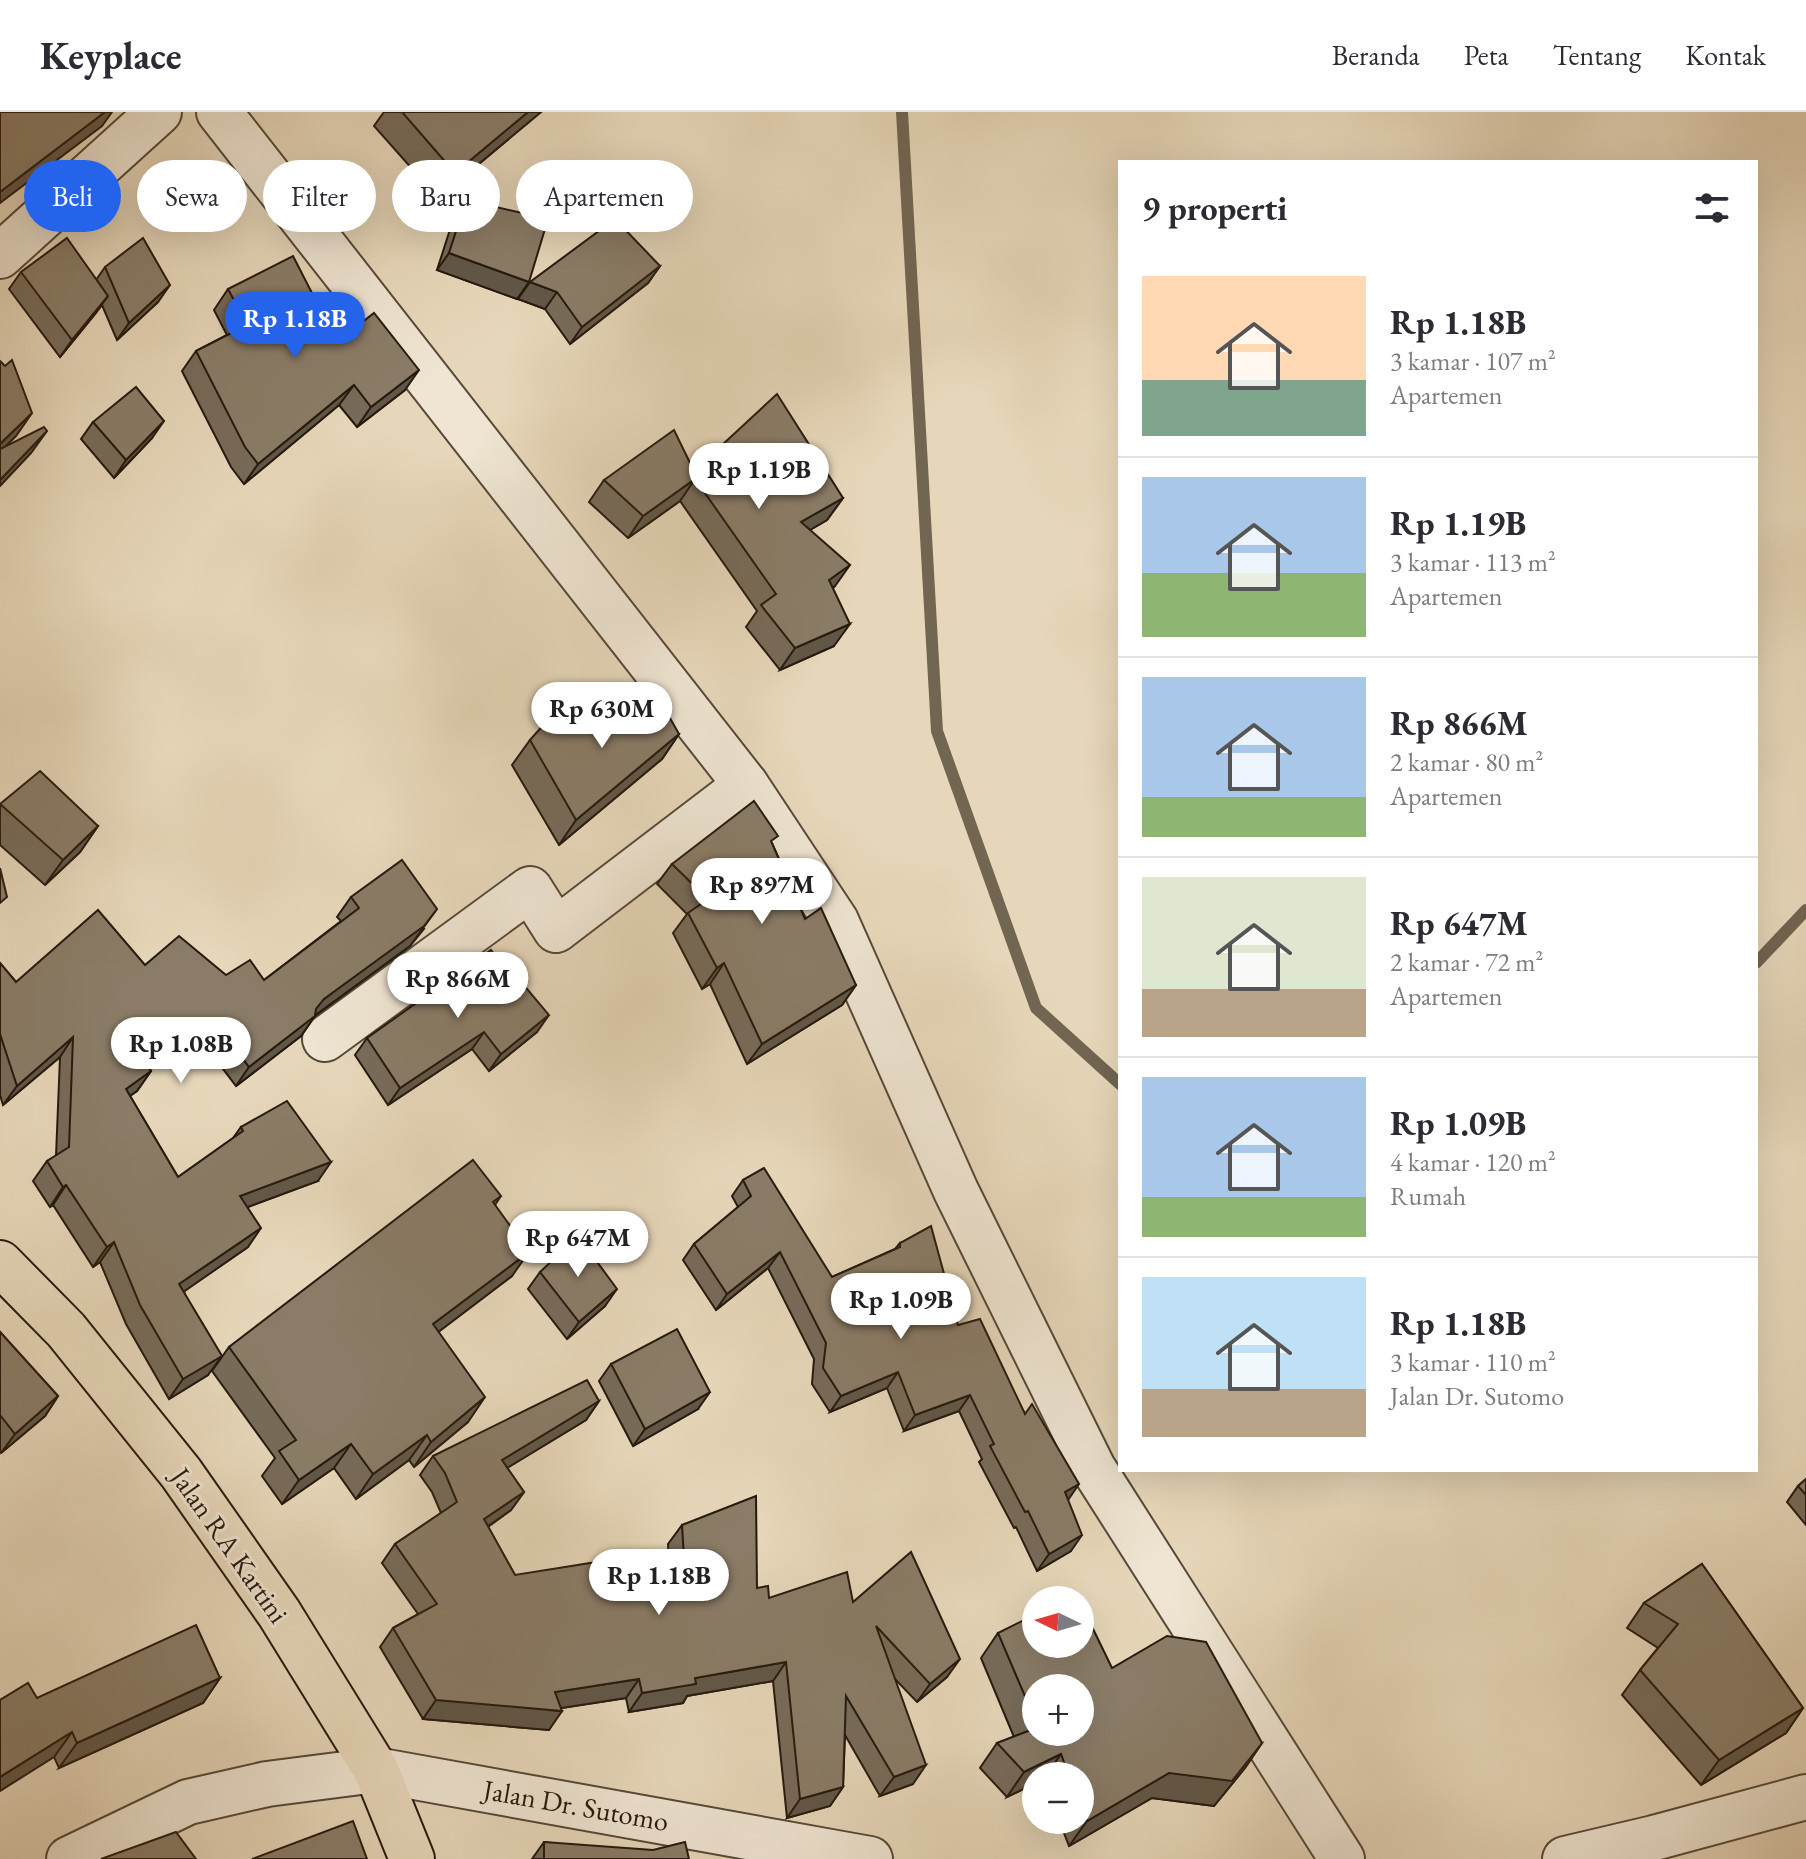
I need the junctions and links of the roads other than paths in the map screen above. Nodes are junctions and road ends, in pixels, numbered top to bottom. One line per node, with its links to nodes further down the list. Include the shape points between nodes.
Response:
1 (159, 112): 3 (street)
2 (219, 112): 4 (street)
3 (0, 256)
4 (746, 785): 5 (street, via 556,930 530,889); 12 (street, via 836,921 956,1191 1093,1468)
5 (325, 1039)
6 (0, 1263): 7 (main road, Jalan RA Kartini, via 66,1330 181,1473 279,1613)
7 (376, 1770): 9 (street, Jalan Dr. Sutomo, via 188,1802); 10 (main road, Jalan RA Kartini); 11 (street, Jalan Dr. Sutomo)
8 (1806, 1797): 13 (street)
9 (69, 1859)
10 (412, 1859)
11 (870, 1859)
12 (1342, 1859)
13 (1565, 1859)

